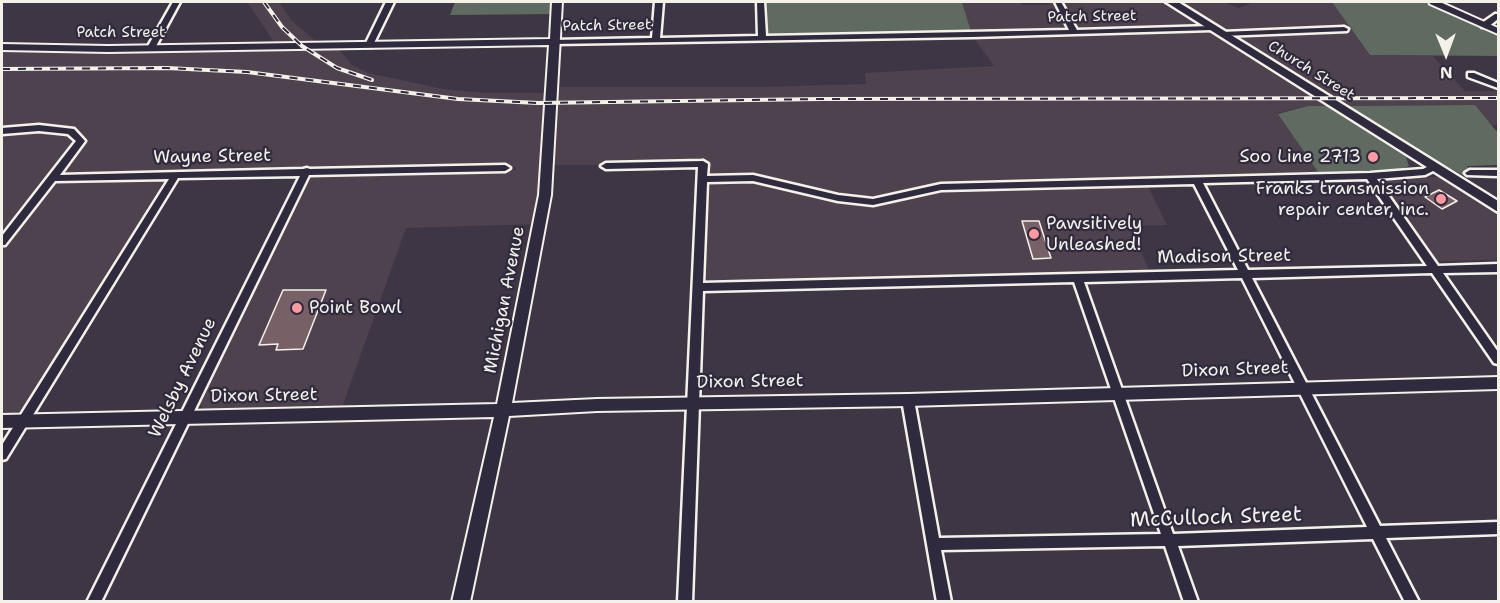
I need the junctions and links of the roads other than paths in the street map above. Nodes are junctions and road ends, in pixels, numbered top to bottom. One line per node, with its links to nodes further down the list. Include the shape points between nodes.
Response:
1 (176, 2): 21 (street)
2 (390, 2): 19 (street)
3 (557, 2): 18 (street, Michigan Avenue)
4 (658, 2): 17 (street)
5 (760, 2): 16 (street)
6 (1058, 2): 15 (street)
7 (1173, 2): 13 (main road, Church Street)
8 (1433, 2): 11 (street)
9 (1498, 16): 11 (street)
10 (1498, 24): 11 (street)
11 (1485, 25): 14 (street)
12 (1344, 29): 13 (street, Patch Street)
13 (1217, 31): 15 (street, Patch Street); 26 (main road, Church Street)
14 (1498, 31)
15 (1074, 32): 16 (street, Patch Street)
16 (762, 38): 17 (street, Patch Street)
17 (656, 40): 18 (street, Patch Street)
18 (554, 42): 19 (street, Patch Street); 49 (street, Michigan Avenue, via 545,195)
19 (369, 45): 21 (street, Patch Street)
20 (2, 47): 21 (street, Patch Street)
21 (151, 48)
22 (1471, 75): 23 (street)
23 (1498, 86)
24 (2, 131): 33 (street, via 39,128 77,135 81,141)
25 (606, 166): 34 (street, via 703,164)
26 (1434, 167): 32 (street, via 1425,172); 36 (main road, Church Street)
27 (505, 168): 28 (street, Wayne Street)
28 (306, 171): 31 (street, Wayne Street); 50 (street, Welsby Avenue)
29 (1498, 172): 30 (street)
30 (1470, 173)
31 (176, 174): 33 (street, Wayne Street); 51 (street)
32 (1370, 176): 35 (street); 39 (street)
33 (51, 178): 37 (street)
34 (702, 179): 35 (street, via 753,178 873,202 941,187); 42 (street)
35 (1197, 180): 40 (street)
36 (1498, 205)
37 (2, 242)
38 (1498, 267): 39 (street, Madison Street)
39 (1434, 268): 40 (street, Madison Street); 43 (street)
40 (1245, 273): 41 (street, Madison Street); 45 (street)
41 (1077, 277): 42 (street, Madison Street); 46 (street)
42 (698, 287): 48 (street)
43 (1498, 360)
44 (1498, 383): 45 (street, Dixon Street)
45 (1304, 388): 46 (street, Dixon Street); 55 (street)
46 (1117, 393): 47 (street, Dixon Street); 56 (street)
47 (908, 400): 48 (street, Dixon Street); 57 (street)
48 (692, 403): 49 (street, Dixon Street); 60 (street)
49 (503, 410): 50 (street, Dixon Street); 59 (street, Michigan Avenue)
50 (184, 417): 51 (street, Dixon Street); 58 (street, Welsby Avenue)
51 (22, 421): 52 (street, Dixon Street); 53 (street)
52 (2, 422)
53 (2, 454)
54 (1498, 528): 55 (street, McCulloch Street)
55 (1377, 531): 56 (street, McCulloch Street); 63 (street)
56 (1170, 540): 57 (street, McCulloch Street); 62 (street)
57 (935, 544): 61 (street)
58 (94, 602)
59 (461, 602)
60 (685, 602)
61 (944, 602)
62 (1191, 602)
63 (1412, 602)

